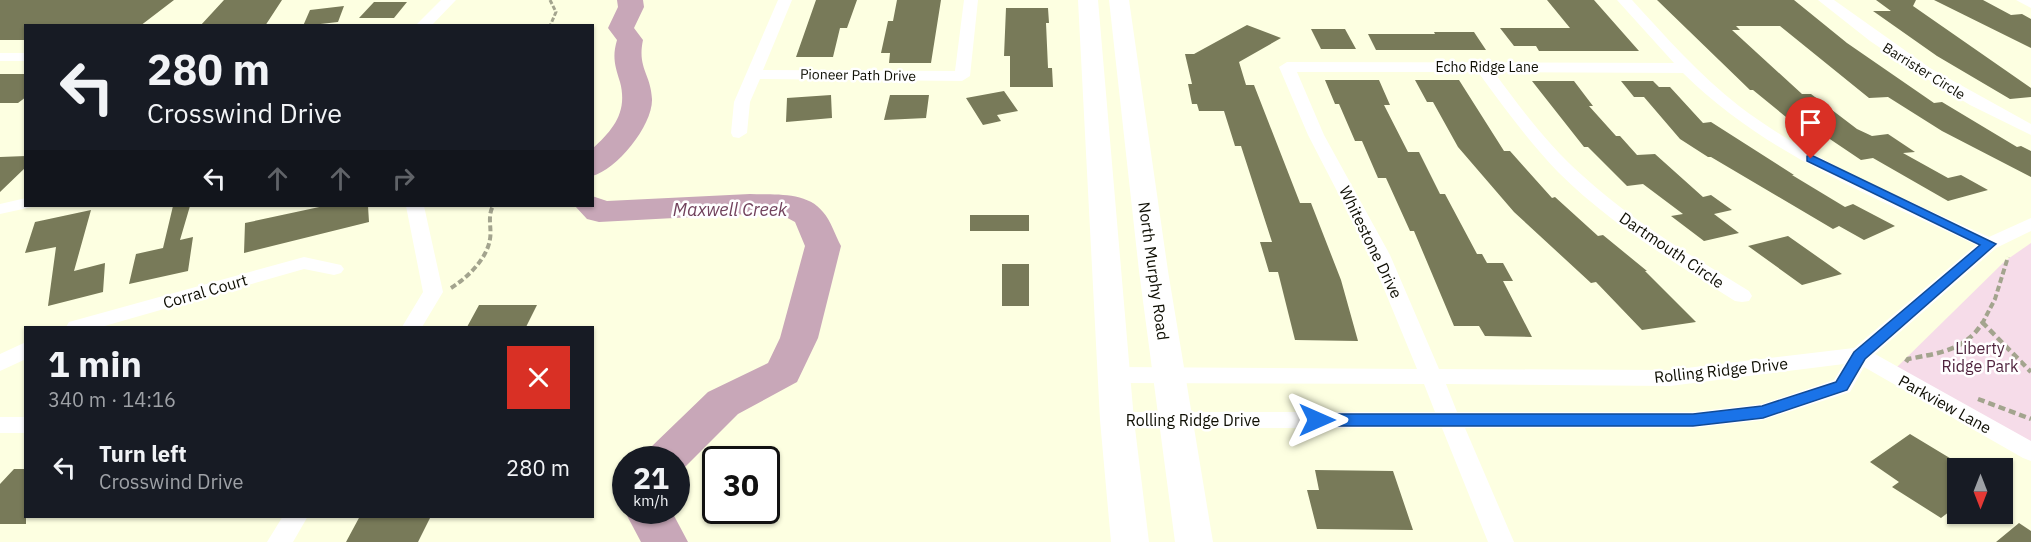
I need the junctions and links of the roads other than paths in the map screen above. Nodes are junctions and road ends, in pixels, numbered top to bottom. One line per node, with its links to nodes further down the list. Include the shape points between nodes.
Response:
1 (449, 0): 10 (street)
2 (784, 0): 16 (street)
3 (971, 0): 16 (street, Pioneer Path Drive, via 962,76)
4 (1088, 0): 31 (main road)
5 (1119, 0): 32 (main road, North Murphy Road)
6 (1624, 0): 15 (street)
7 (1825, 0): 17 (street, Barrister Circle, via 1938,82)
8 (2023, 0): 9 (street)
9 (2031, 4)
10 (424, 24)
11 (0, 57): 12 (street)
12 (24, 57)
13 (1287, 67): 14 (street, Echo Ridge Lane); 33 (street, Whitestone Drive, via 1316,135 1380,255)
14 (1484, 68): 15 (street, Echo Ridge Lane); 25 (street, Dartmouth Circle, via 1524,123 1576,180 1639,231)
15 (1687, 68): 23 (street, via 1747,120 1827,168)
16 (754, 74): 18 (street, via 742,102)
17 (2031, 130)
18 (739, 133)
19 (24, 202): 21 (street)
20 (415, 207): 27 (street, via 433,292)
21 (0, 208)
22 (2031, 225): 23 (street, Rolling Ridge Drive)
23 (1989, 244): 29 (street, Rolling Ridge Drive)
24 (334, 269): 26 (street, Corral Court, via 304,263)
25 (1742, 296)
26 (80, 326)
27 (413, 326)
28 (24, 350): 30 (street)
29 (1860, 356): 33 (street, Rolling Ridge Drive, via 1670,378); 36 (street, Rolling Ridge Drive, via 1842,386 1763,412 1693,420); 39 (street, Parkview Lane)
30 (0, 364)
31 (1114, 375): 32 (street, Rolling Ridge Drive); 34 (main road)
32 (1169, 375): 33 (street, Rolling Ridge Drive); 35 (main road, North Murphy Road)
33 (1432, 376): 36 (street, Whitestone Drive)
34 (1117, 420): 35 (street, Rolling Ridge Drive); 42 (main road)
35 (1173, 420): 36 (street, Rolling Ridge Drive); 43 (main road, North Murphy Road)
36 (1450, 420): 44 (street, Whitestone Drive)
37 (0, 425): 38 (street)
38 (24, 425)
39 (2031, 452)
40 (295, 518): 41 (street)
41 (280, 542)
42 (1130, 542)
43 (1194, 542)
44 (1501, 542)

